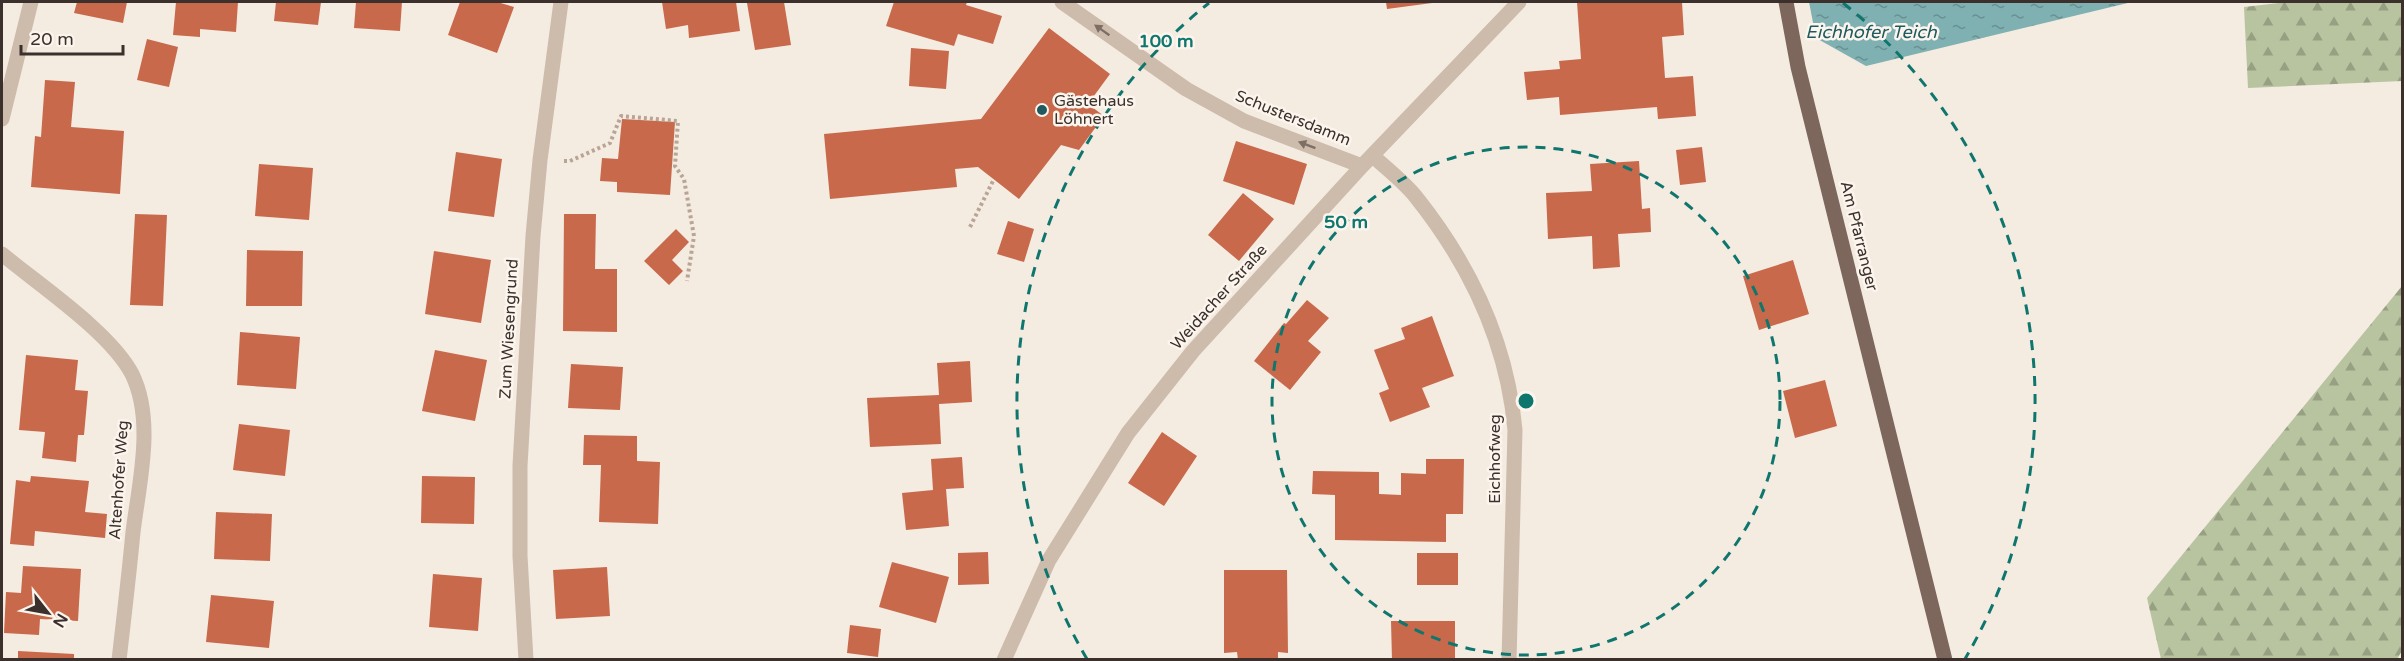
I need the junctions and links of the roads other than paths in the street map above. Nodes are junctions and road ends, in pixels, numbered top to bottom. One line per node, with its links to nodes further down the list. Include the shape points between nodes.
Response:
1 (31, 2): 6 (street)
2 (561, 2): 10 (street, Zum Wiesengrund, via 533,236 520,466)
3 (1062, 2): 7 (street, Schustersdamm, one-way to 3, via 1244,121 1186,89)
4 (1519, 2): 7 (street, Weidacher Straße)
5 (1786, 2): 13 (main road, Am Pfarranger, via 1798,67)
6 (2, 119)
7 (1368, 161): 11 (street, Weidacher Straße, via 1192,351 1128,434 1049,560); 12 (street, Eichhofweg, via 1415,196 1451,247 1491,320 1512,397 1515,430)
8 (2, 254): 9 (street, Altenhofer Weg, via 100,335 131,374 139,397 142,455)
9 (119, 660)
10 (526, 660)
11 (1004, 660)
12 (1509, 660)
13 (1945, 660)

